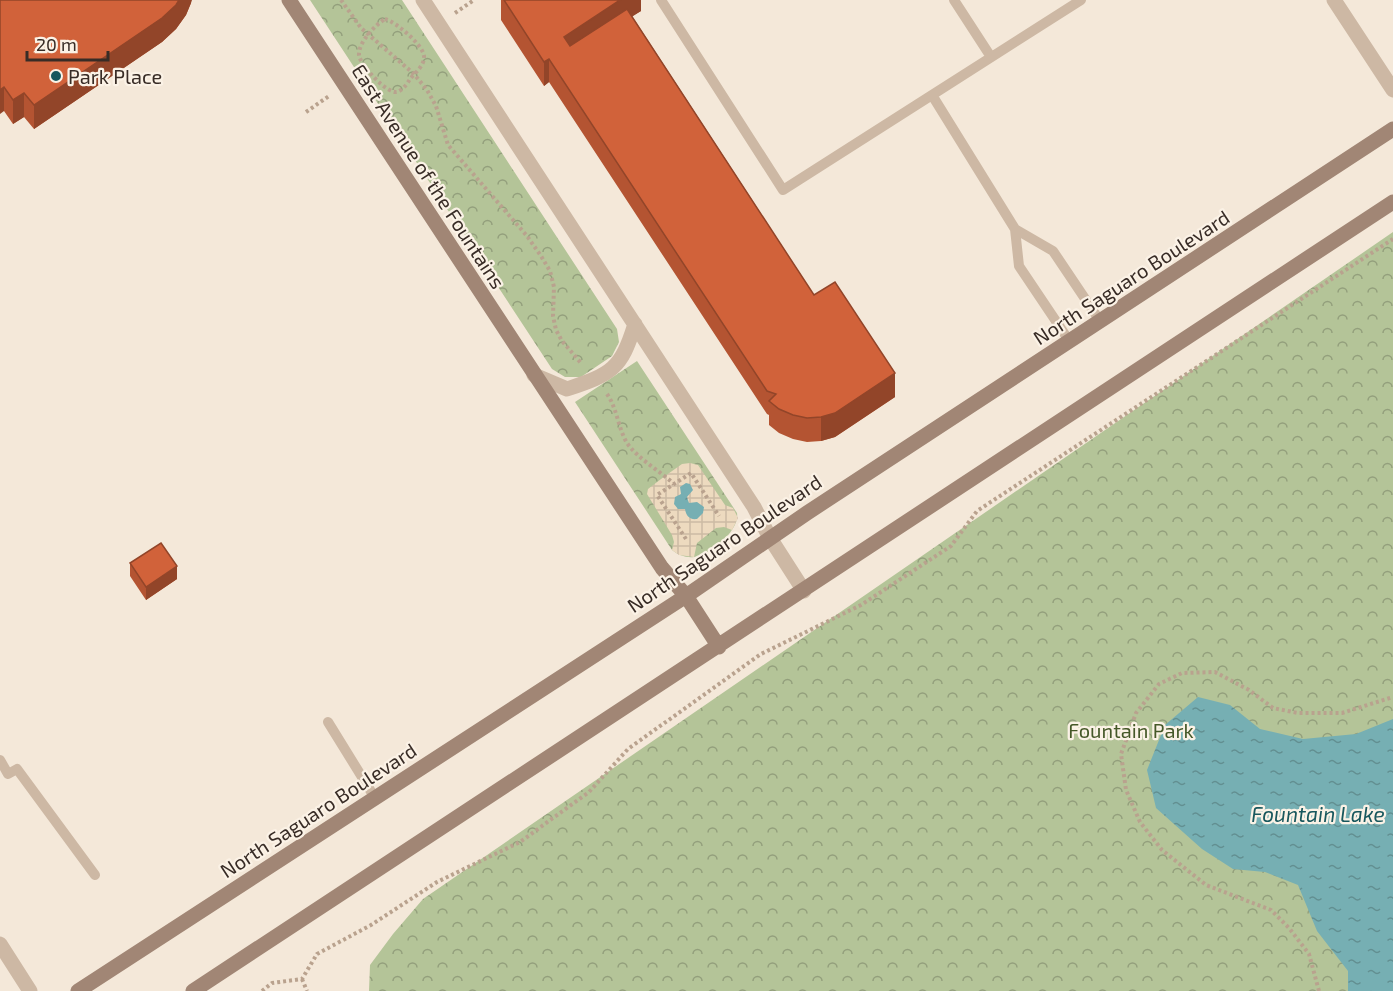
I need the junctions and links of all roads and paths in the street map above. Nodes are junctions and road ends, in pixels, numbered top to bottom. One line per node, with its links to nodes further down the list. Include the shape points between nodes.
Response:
1 (289, 0): 26 (main road, East Avenue of the Fountains)
2 (341, 0): 11 (path)
3 (423, 0): 24 (street)
4 (474, 0): 9 (path)
5 (661, 0): 16 (lane, via 783,190)
6 (954, 0): 13 (lane)
7 (1081, 0): 13 (lane)
8 (1334, 0): 15 (street)
9 (455, 13)
10 (424, 34): 12 (path)
11 (369, 35): 12 (path, via 385,19); 14 (path); 14 (path, via 361,45 360,62 387,90 401,90)
12 (414, 41): 14 (path, via 425,58)
13 (991, 57): 16 (lane)
14 (414, 74): 27 (path, via 436,106 448,145 527,236 550,271 556,330)
15 (1393, 90)
16 (932, 95): 21 (lane)
17 (329, 96): 18 (path)
18 (306, 111)
19 (1393, 129): 23 (main road, North Saguaro Boulevard)
20 (1393, 202): 32 (main road)
21 (1015, 229): 23 (lane, via 1053,251); 25 (lane, via 1019,266)
22 (1393, 239): 41 (path, via 977,511 951,546 941,553 861,605 761,654 628,749 589,792 520,842 437,882 317,954)
23 (1100, 321): 25 (main road, North Saguaro Boulevard)
24 (635, 324): 27 (street, via 618,364); 30 (street, via 754,507)
25 (1070, 342): 30 (main road, North Saguaro Boulevard)
26 (534, 375): 27 (street, via 567,389); 33 (main road, East Avenue of the Fountains, via 662,568)
27 (596, 379): 28 (path, via 609,397 627,442)
28 (675, 484): 29 (path, via 691,474); 31 (path, via 657,495)
29 (719, 516)
30 (770, 538): 32 (street); 33 (main road, North Saguaro Boulevard)
31 (686, 539)
32 (804, 591): 34 (main road)
33 (686, 596): 34 (main road, East Avenue of the Fountains); 38 (main road, North Saguaro Boulevard)
34 (719, 647): 44 (main road)
35 (1393, 697): 47 (path, via 1342,713 1298,713 1273,708 1250,690 1215,672 1182,673 1159,684 1136,713 1121,754 1126,790 1140,822 1162,850 1206,885 1271,910 1309,954)
36 (328, 722): 38 (lane)
37 (0, 760): 39 (lane, via 8,774 17,769)
38 (375, 798): 43 (main road, North Saguaro Boulevard)
39 (95, 875)
40 (0, 944): 42 (street)
41 (302, 979): 45 (path, via 272,983); 46 (path)
42 (30, 991)
43 (78, 991)
44 (193, 991)
45 (262, 991)
46 (307, 991)
47 (1319, 991)

